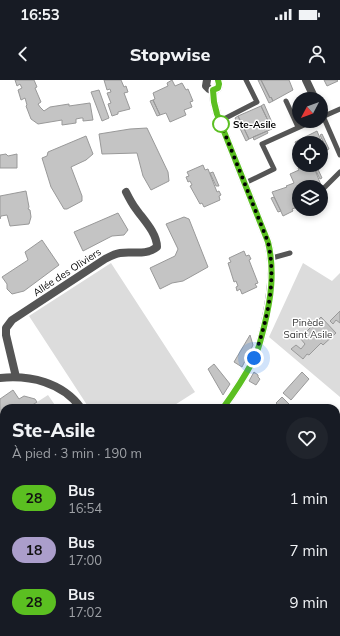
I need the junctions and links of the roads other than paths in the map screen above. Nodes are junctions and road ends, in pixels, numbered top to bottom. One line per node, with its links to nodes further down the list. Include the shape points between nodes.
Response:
1 (208, 80): 5 (street, via 206,86)
2 (218, 80): 5 (street, via 218,88)
3 (246, 80): 11 (lane, via 257,102)
4 (306, 80): 6 (street)
5 (213, 90): 11 (street)
6 (312, 92)
7 (286, 101): 10 (lane)
8 (340, 109): 9 (lane)
9 (328, 113)
10 (292, 114)
11 (220, 121): 16 (street)
12 (296, 128): 16 (lane, via 262,144 274,169)
13 (328, 128): 14 (lane)
14 (340, 155)
15 (340, 172): 17 (lane)
16 (245, 183): 20 (street)
17 (328, 184)
18 (126, 192): 21 (street, Allée des Oliviers, via 146,222 157,247 139,254 120,253 104,259 12,320 7,326 6,335)
19 (290, 253): 20 (lane)
20 (272, 258): 24 (street, via 270,298 260,341 254,358)
21 (16, 377): 22 (street); 23 (street, via 44,381 62,390)
22 (0, 378)
23 (77, 404)
24 (226, 404)

